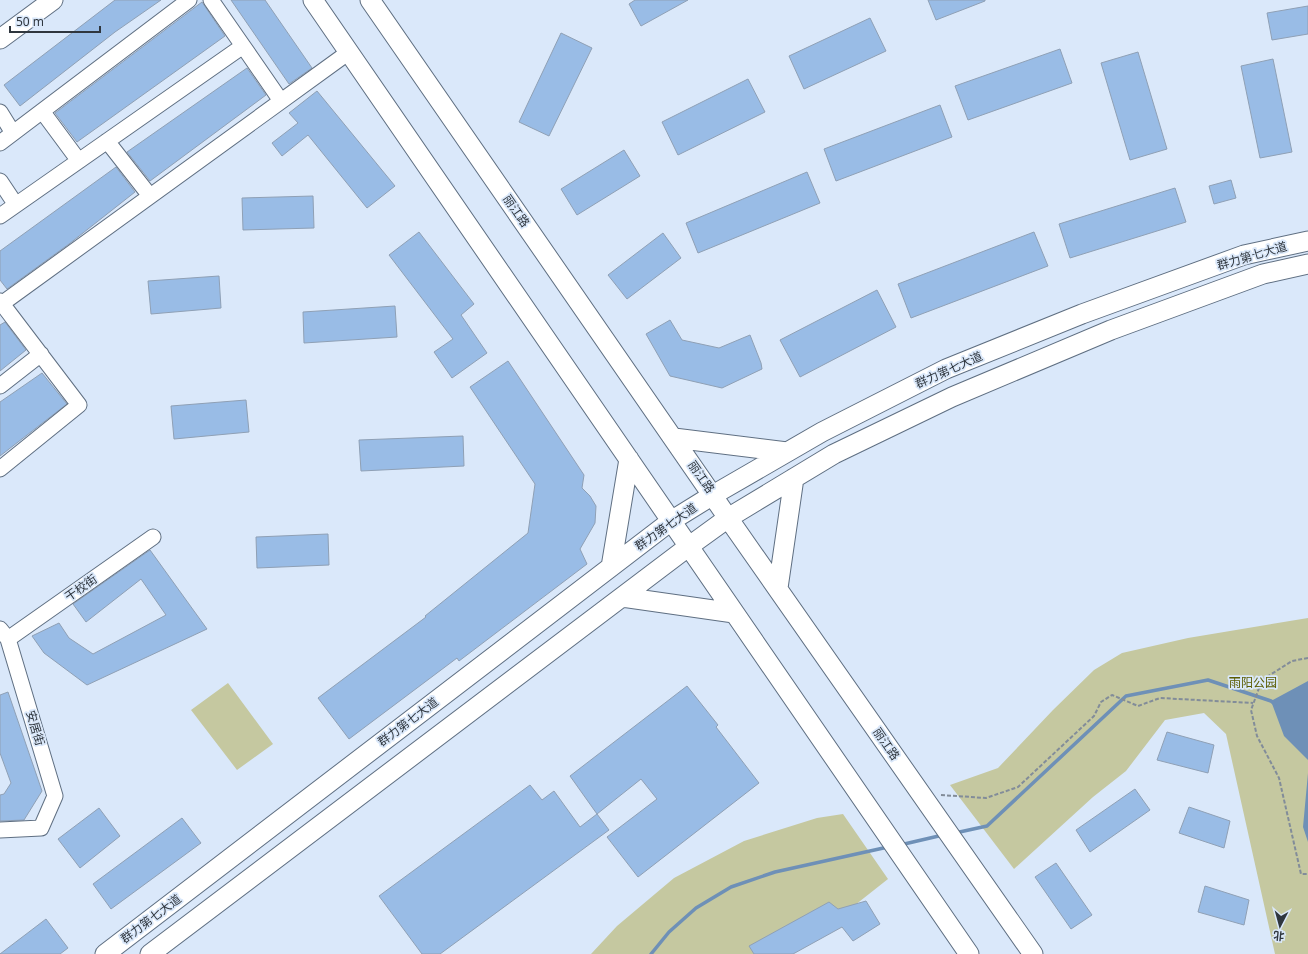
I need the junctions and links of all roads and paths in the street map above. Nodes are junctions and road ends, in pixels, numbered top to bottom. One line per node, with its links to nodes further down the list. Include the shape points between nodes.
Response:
1 (53, 0): 6 (main road)
2 (189, 0): 10 (street)
3 (211, 0): 7 (street)
4 (313, 0): 8 (main road)
5 (370, 0): 25 (main road, 丽江路)
6 (0, 39)
7 (243, 46): 9 (street); 13 (street)
8 (349, 52): 9 (street); 27 (main road)
9 (281, 101): 17 (street)
10 (42, 111): 12 (street); 15 (street)
11 (0, 112): 12 (street)
12 (13, 133): 14 (street)
13 (107, 141): 15 (street); 17 (street)
14 (0, 143)
15 (79, 161): 18 (street)
16 (0, 181): 18 (street)
17 (150, 196): 22 (street)
18 (16, 205): 19 (street)
19 (0, 216)
20 (1308, 241): 26 (main road, 群力第七大道, via 1244,255 1082,314 953,366)
21 (1308, 264): 29 (main road, 群力第七大道, via 1263,274 1096,336 952,397 834,454)
22 (1, 303): 23 (street)
23 (41, 354): 24 (street); 28 (street, via 79,405)
24 (0, 386)
25 (674, 438): 26 (main road); 30 (main road, 丽江路)
26 (787, 452): 30 (main road, 群力第七大道)
27 (629, 459): 32 (main road); 35 (main road)
28 (0, 468)
29 (794, 478): 31 (main road, 群力第七大道); 36 (main road)
30 (713, 495): 31 (main road, 丽江路); 32 (main road, 群力第七大道)
31 (728, 518): 34 (main road, 群力第七大道); 36 (main road, 丽江路)
32 (671, 521): 34 (main road); 35 (main road, 群力第七大道)
33 (153, 537): 39 (street, 干校街)
34 (688, 547): 37 (main road, 群力第七大道); 38 (main road)
35 (611, 567): 45 (main road, 群力第七大道)
36 (778, 588): 42 (main road, 丽江路)
37 (622, 597): 38 (main road); 46 (main road, 群力第七大道)
38 (734, 614): 47 (main road)
39 (4, 634): 43 (street, 安居街, via 55,796 41,828)
40 (1308, 658): 41 (path, via 1292,661 1262,680)
41 (1254, 703): 42 (path, via 1160,698 1138,706 1112,695 1101,702 1094,716 1018,787 986,798); 44 (path, via 1251,710 1257,736 1279,778 1301,874)
42 (920, 793): 48 (main road, 丽江路)
43 (0, 830)
44 (1308, 874)
45 (105, 954)
46 (150, 954)
47 (969, 954)
48 (1033, 954)

